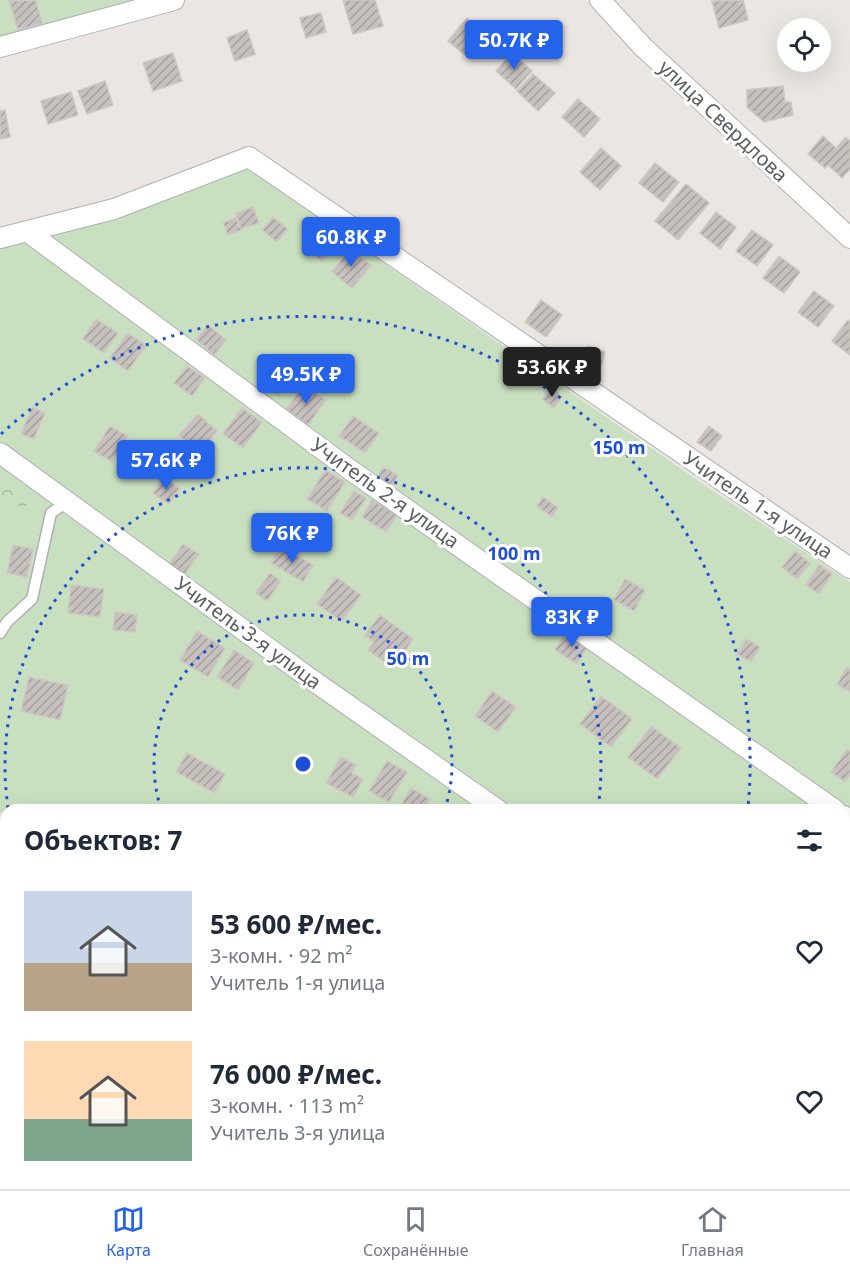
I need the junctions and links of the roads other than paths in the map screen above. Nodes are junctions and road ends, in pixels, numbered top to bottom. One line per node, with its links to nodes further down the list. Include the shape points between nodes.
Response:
1 (174, 0): 3 (street)
2 (600, 0): 6 (street, улица Свердлова, via 643,47)
3 (0, 47)
4 (28, 232): 5 (street); 9 (street, Учитель 1-я улица, via 114,209 249,157); 12 (street, Учитель 2-я улица, via 349,469)
5 (0, 238)
6 (850, 238)
7 (0, 453): 8 (street, Учитель 3-я улица)
8 (67, 502): 10 (lane, via 51,513 32,599); 11 (street, Учитель 3-я улица)
9 (850, 568)
10 (0, 633)
11 (489, 804)
12 (826, 804)

